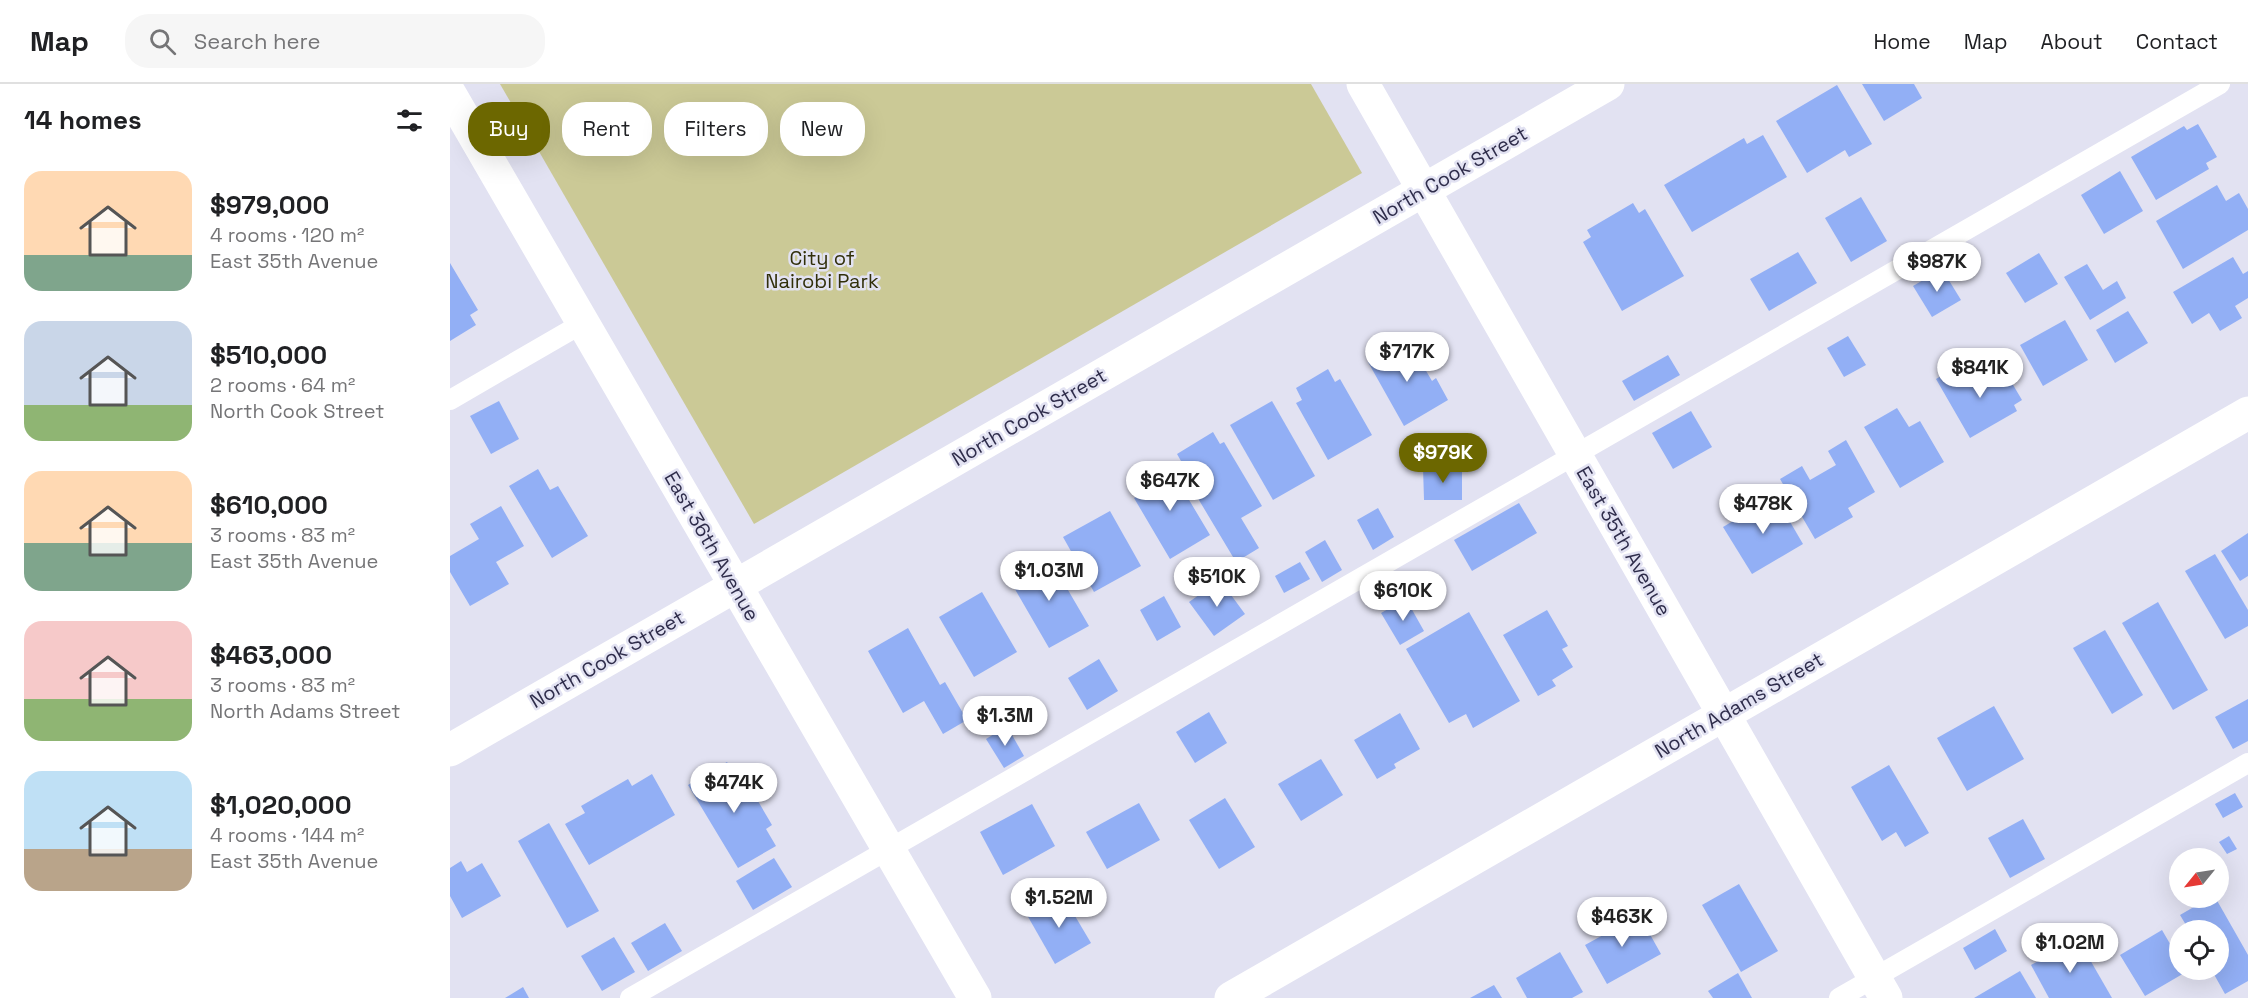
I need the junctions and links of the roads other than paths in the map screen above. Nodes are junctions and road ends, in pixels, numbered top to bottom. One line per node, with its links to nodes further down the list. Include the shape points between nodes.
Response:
1 (1363, 84): 5 (street, East 35th Avenue)
2 (1608, 84): 5 (street, North Cook Street)
3 (2220, 84): 9 (lane)
4 (450, 94): 6 (street, East 36th Avenue)
5 (1424, 190): 9 (street, East 35th Avenue); 10 (street, North Cook Street)
6 (583, 323): 7 (lane); 10 (street, East 36th Avenue)
7 (450, 400)
8 (2248, 413): 11 (street, North Adams Street)
9 (1574, 453): 11 (street, East 35th Avenue); 14 (lane)
10 (734, 586): 12 (street, North Cook Street); 14 (street, East 36th Avenue)
11 (1723, 714): 15 (street, East 35th Avenue); 18 (street, North Adams Street)
12 (450, 750)
13 (2248, 763): 15 (lane)
14 (889, 849): 16 (lane); 17 (street, East 36th Avenue)
15 (1880, 988): 19 (lane)
16 (630, 998)
17 (975, 998)
18 (1231, 998)
19 (1839, 998)

